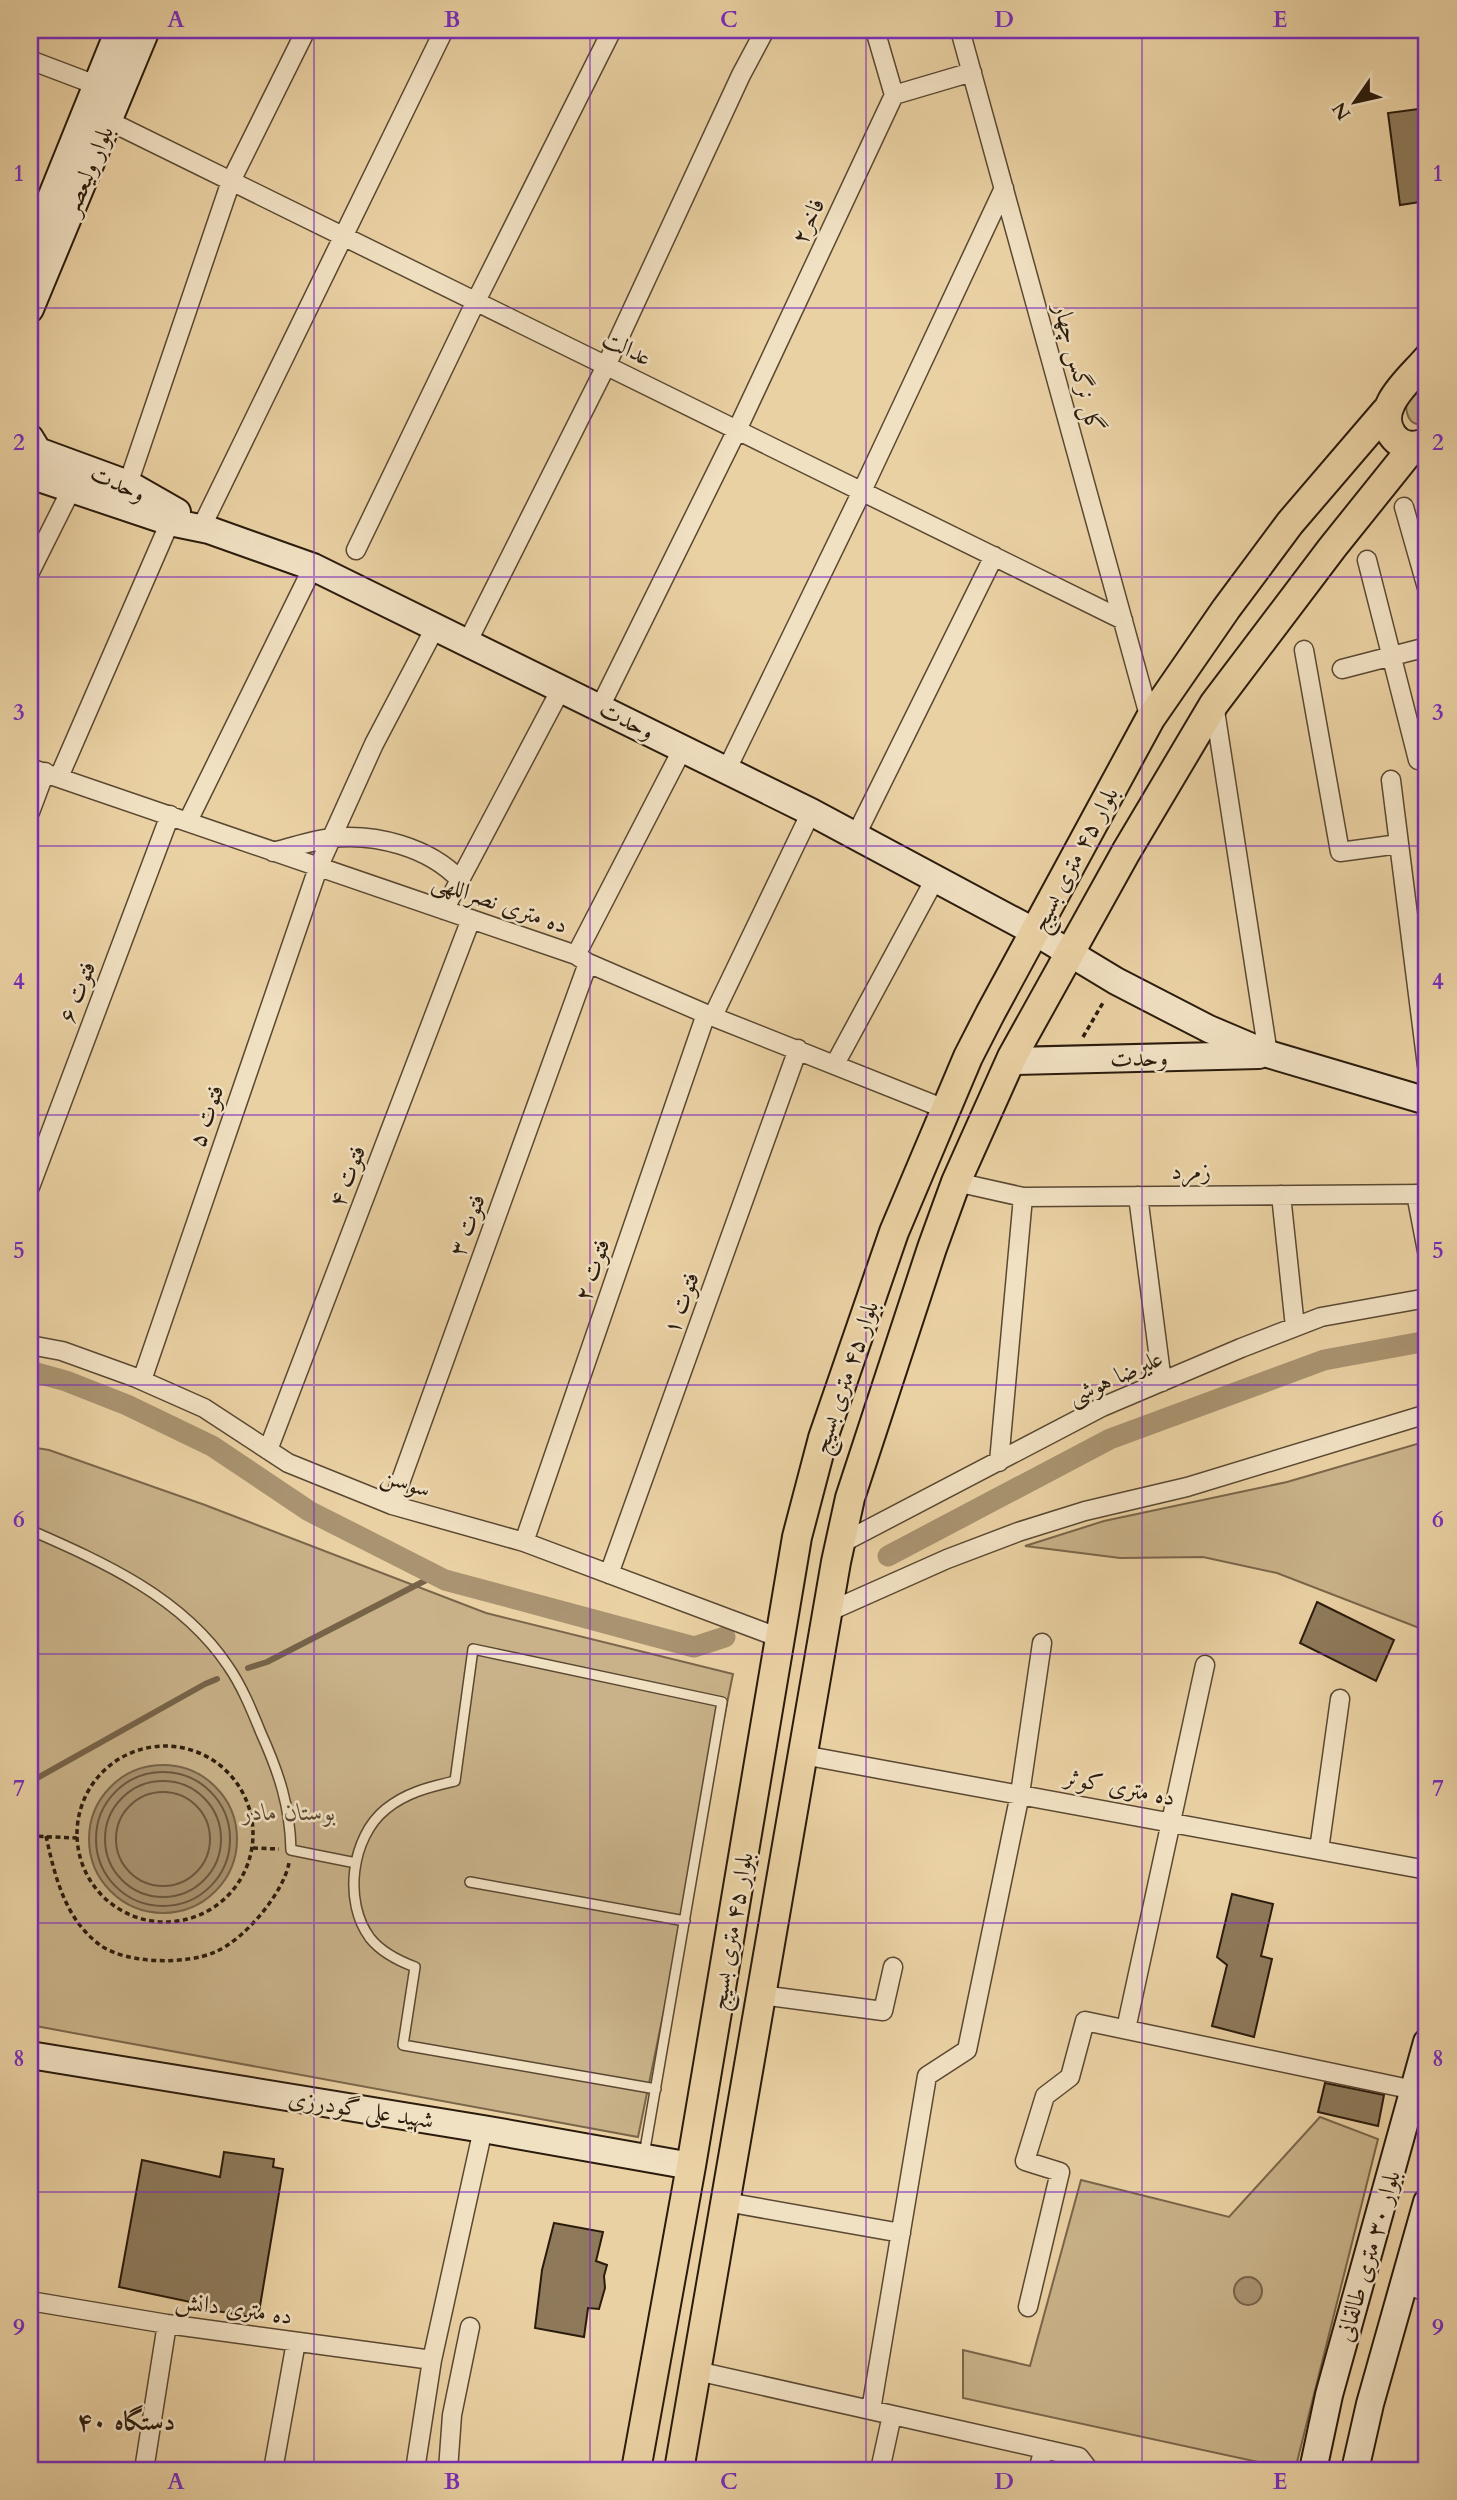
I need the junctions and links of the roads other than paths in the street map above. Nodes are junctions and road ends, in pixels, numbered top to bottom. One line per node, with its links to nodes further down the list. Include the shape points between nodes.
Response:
1 (119, 30): 11 (street, بلوار ولیعصر)
2 (145, 30): 13 (street, بلوار ولیعصر)
3 (306, 30): 14 (street)
4 (444, 30): 16 (street)
5 (612, 30): 18 (street)
6 (765, 30): 21 (street)
7 (875, 30): 12 (street)
8 (960, 30): 10 (street, گل نرگس چهار)
9 (30, 60): 11 (street)
10 (972, 72): 12 (street); 15 (street, گل نرگس چهار)
11 (96, 85): 17 (street, بلوار ولیعصر)
12 (894, 95): 23 (street, فاخر۲)
13 (109, 121): 14 (street, عدالت); 19 (street, بلوار ولیعصر)
14 (231, 181): 16 (street, عدالت); 27 (street)
15 (1004, 188): 29 (street); 39 (street, گل نرگس چهار)
16 (342, 236): 18 (street, عدالت); 32 (street)
17 (30, 250)
18 (476, 301): 21 (street, عدالت); 33 (street)
19 (30, 309)
20 (1427, 359): 22 (main road, بلوار ۴۵ متری بسیج)
21 (606, 366): 23 (street, عدالت); 41 (street)
22 (1386, 411): 25 (main road, via 1387,428 1397,442); 49 (main road, بلوار ۴۵ متری بسیج, via 1290,523)
23 (737, 430): 29 (street, عدالت); 48 (street, فاخر۲)
24 (30, 438): 27 (street, وحدت, via 38,451)
25 (1420, 445): 47 (main road, بلوار ۴۵ متری بسیج, via 1332,548)
26 (30, 475): 28 (street, وحدت)
27 (128, 484): 32 (street, وحدت)
28 (72, 488): 31 (street, وحدت); 37 (street)
29 (862, 491): 34 (street, عدالت); 52 (street)
30 (1404, 507): 38 (street)
31 (170, 522): 32 (street, وحدت); 53 (street)
32 (206, 528): 36 (street, وحدت)
33 (356, 550)
34 (994, 556): 39 (street, عدالت); 59 (street)
35 (1367, 561): 44 (street)
36 (313, 567): 40 (street, وحدت); 58 (street)
37 (30, 572)
38 (1427, 588)
39 (1124, 620): 49 (street, گل نرگس چهار)
40 (436, 626): 41 (street, وحدت); 60 (street, فتوت ۵)
41 (468, 641): 46 (street, وحدت)
42 (1427, 647): 44 (street)
43 (1304, 650): 61 (street, via 1340,852)
44 (1392, 656): 45 (street); 51 (street)
45 (1342, 668)
46 (561, 689): 48 (street, وحدت); 65 (street)
47 (1213, 704): 69 (main road, بلوار ۴۵ متری بسیج); 73 (street)
48 (600, 707): 50 (street, وحدت)
49 (1150, 719): 68 (main road, بلوار ۴۵ متری بسیج)
50 (683, 748): 52 (street, وحدت); 70 (street, فتوت ۳)
51 (1418, 760)
52 (727, 769): 56 (street, وحدت)
53 (45, 772): 55 (street); 57 (street, ده متری نصراللهی)
54 (1391, 780): 61 (street)
55 (30, 812)
56 (811, 812): 59 (street, وحدت); 71 (street, فتوت ۲)
57 (170, 815): 58 (street, ده متری نصراللهی); 80 (street, فتوت ۶)
58 (188, 821): 62 (street, ده متری نصراللهی)
59 (856, 835): 64 (street, وحدت)
60 (331, 838): 62 (street); 63 (street, فتوت ۵); 65 (street, via 388,841 425,854)
61 (1399, 844): 76 (street)
62 (273, 852): 63 (street, ده متری نصراللهی)
63 (318, 868): 66 (street, ده متری نصراللهی); 91 (street, فتوت ۵)
64 (935, 879): 68 (street, وحدت); 75 (street)
65 (460, 880): 66 (street)
66 (444, 910): 67 (street, ده متری نصراللهی)
67 (471, 919): 70 (street, ده متری نصراللهی); 94 (street, فتوت ۴)
68 (1035, 932): 69 (street, وحدت); 78 (main road, بلوار ۴۵ متری بسیج, via 984,1025)
69 (1070, 953): 73 (street, وحدت, via 1209,1029); 74 (main road, بلوار ۴۵ متری بسیج)
70 (582, 959): 71 (street, ده متری نصراللهی); 96 (street, فتوت ۳)
71 (710, 1015): 72 (street, ده متری نصراللهی); 98 (street, فتوت ۲)
72 (798, 1049): 75 (street, ده متری نصراللهی); 100 (street, فتوت ۱)
73 (1268, 1055): 74 (street, وحدت); 77 (street, وحدت)
74 (1011, 1061): 79 (main road, بلوار ۴۵ متری بسیج)
75 (835, 1064): 78 (street, ده متری نصراللهی)
76 (1427, 1066)
77 (1427, 1101)
78 (946, 1109): 85 (main road, بلوار ۴۵ متری بسیج)
79 (956, 1182): 84 (street, زمرد); 86 (main road, بلوار ۴۵ متری بسیج)
80 (30, 1186)
81 (1422, 1194): 82 (street, زمرد); 87 (street)
82 (1280, 1195): 83 (street, زمرد); 89 (street)
83 (1138, 1196): 84 (street, زمرد); 92 (street)
84 (1023, 1197): 95 (street)
85 (894, 1232): 86 (main road); 102 (main road, بلوار ۴۵ متری بسیج, via 809,1485)
86 (932, 1248): 99 (main road, بلوار ۴۵ متری بسیج, via 850,1499)
87 (1427, 1251)
88 (1427, 1298): 89 (street, علیرضا هوشی, via 1321,1317)
89 (1295, 1327): 92 (street, علیرضا هوشی)
90 (30, 1345): 91 (street, سوسن, via 62,1351)
91 (142, 1380): 94 (street, سوسن, via 204,1408)
92 (1161, 1382): 95 (street, علیرضا هوشی)
93 (1427, 1414): 101 (street, via 1018,1532)
94 (268, 1450): 96 (street, سوسن, via 288,1464)
95 (999, 1462): 99 (street, علیرضا هوشی)
96 (392, 1505): 98 (street, سوسن)
97 (30, 1530): 110 (lane, via 133,1580 202,1634 229,1667 279,1772 291,1850)
98 (524, 1542): 100 (street, سوسن)
99 (840, 1544): 101 (main road, بلوار ۴۵ متری بسیج)
100 (609, 1574): 102 (street, سوسن)
101 (828, 1612): 106 (main road, بلوار ۴۵ متری بسیج)
102 (780, 1638): 123 (main road, بلوار ۴۵ متری بسیج)
103 (1042, 1643): 107 (street)
104 (1205, 1664): 108 (street)
105 (1340, 1699): 109 (street)
106 (803, 1755): 107 (street, ده متری کوثر); 115 (main road, بلوار ۴۵ متری بسیج)
107 (1020, 1794): 108 (street, ده متری کوثر); 126 (street, via 967,2050 927,2076)
108 (1171, 1822): 109 (street, ده متری کوثر); 116 (street)
109 (1320, 1850): 111 (street, ده متری کوثر)
110 (356, 1863): 113 (lane, via 360,1847 383,1811 407,1794 455,1781 473,1649 722,1702); 119 (lane, via 354,1890 370,1938 415,1968 403,2045)
111 (1427, 1870)
112 (470, 1882): 113 (lane)
113 (685, 1921): 119 (lane)
114 (893, 1967): 115 (street, via 883,2011)
115 (761, 1995): 124 (main road, بلوار ۴۵ متری بسیج)
116 (1126, 2029): 120 (street); 129 (street, via 1085,2021 1070,2077 1045,2096 1025,2161 1060,2172)
117 (1427, 2042): 120 (street, بلوار ۳۰ متری طالقانی)
118 (30, 2055): 121 (street, شهید علی گودرزی)
119 (656, 2089): 122 (lane)
120 (1414, 2090): 147 (street, بلوار ۳۰ متری طالقانی, via 1329,2395)
121 (483, 2129): 122 (street, شهید علی گودرزی); 133 (street)
122 (644, 2157): 123 (street, شهید علی گودرزی)
123 (691, 2166): 142 (main road, بلوار ۴۵ متری بسیج)
124 (726, 2202): 126 (street); 134 (main road, بلوار ۴۵ متری بسیج)
125 (1427, 2202): 127 (street, بلوار ۳۰ متری طالقانی)
126 (901, 2233): 135 (street)
127 (1416, 2288): 148 (street, بلوار ۳۰ متری طالقانی, via 1370,2404)
128 (30, 2304): 130 (street, ده متری دانش)
129 (1028, 2307)
130 (167, 2324): 132 (street, ده متری دانش); 138 (street)
131 (470, 2327): 141 (street, via 452,2415)
132 (296, 2342): 133 (street, ده متری دانش); 139 (street)
133 (432, 2360): 140 (street)
134 (696, 2371): 135 (street); 143 (main road, بلوار ۴۵ متری بسیج)
135 (871, 2410): 136 (street)
136 (892, 2415): 137 (street); 144 (street)
137 (1044, 2449): 145 (street); 146 (street, via 1079,2456)
138 (144, 2470)
139 (273, 2470)
140 (415, 2470)
141 (448, 2470)
142 (636, 2470)
143 (679, 2470)
144 (880, 2470)
145 (1038, 2470)
146 (1089, 2470)
147 (1314, 2470)
148 (1355, 2470)

